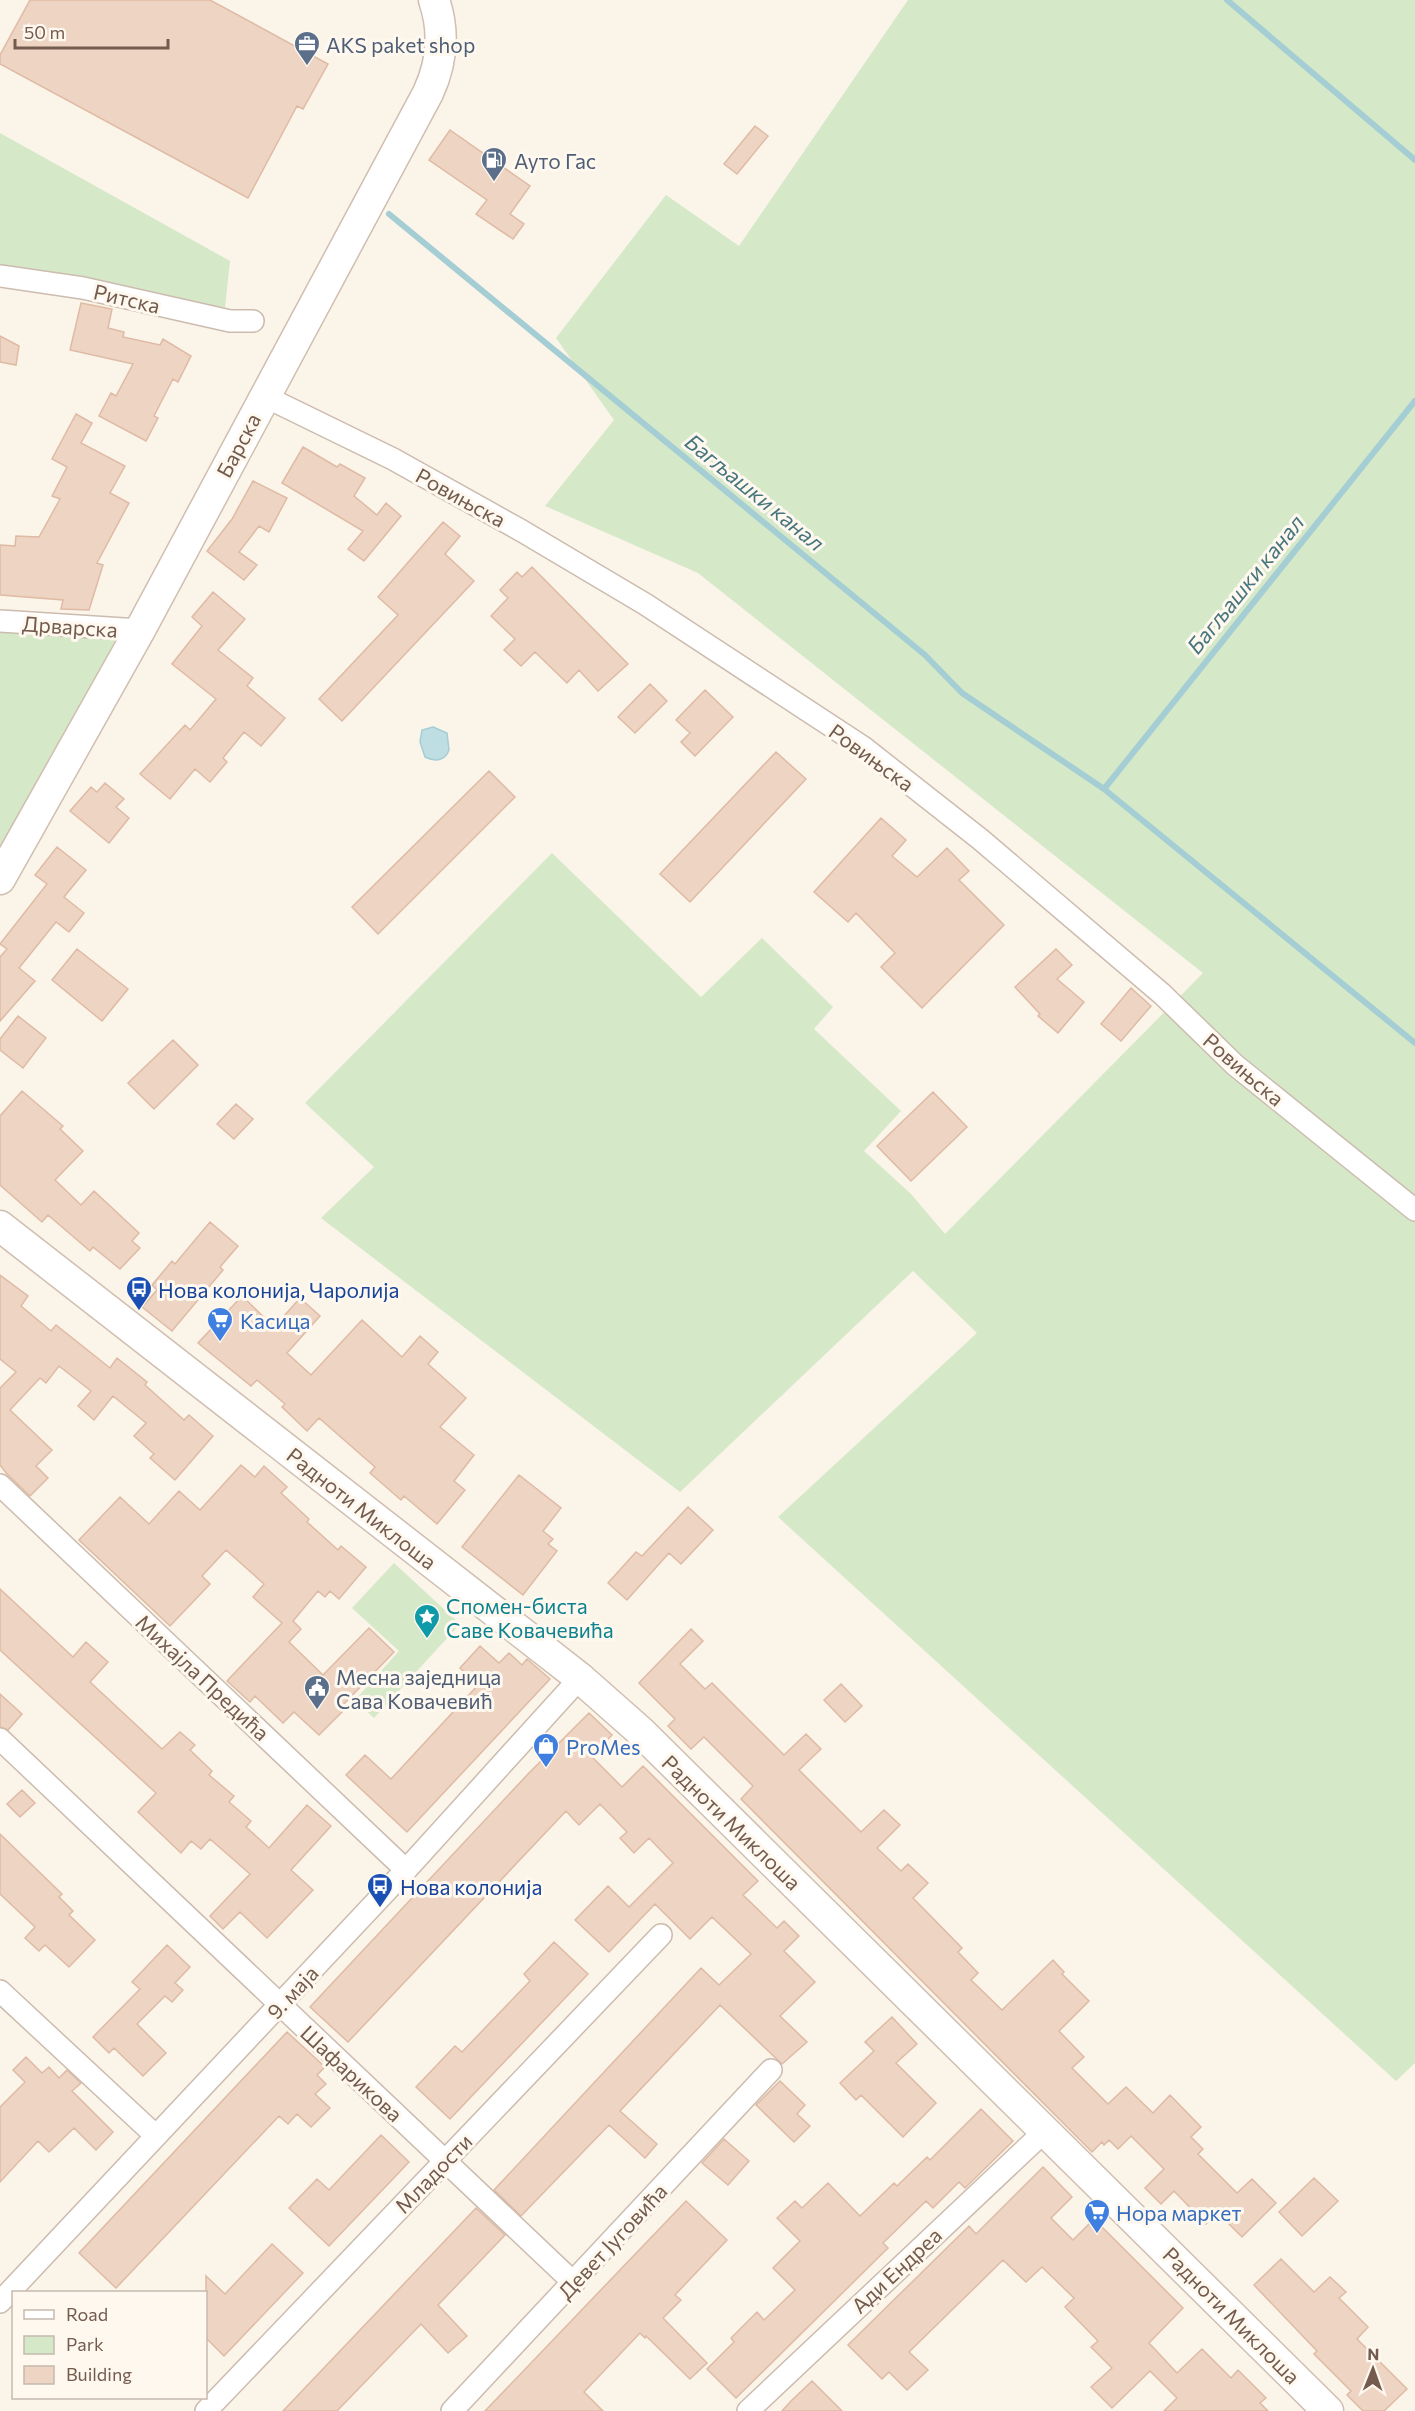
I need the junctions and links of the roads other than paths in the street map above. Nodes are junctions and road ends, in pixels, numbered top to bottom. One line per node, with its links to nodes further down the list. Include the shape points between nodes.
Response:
1 (434, 0): 4 (street, Барска, via 441,52 433,82)
2 (0, 276): 3 (street, Ритска, via 83,288 230,321)
3 (253, 321)
4 (264, 396): 6 (street, Барска); 8 (street, Ровињска, via 393,459 522,531 645,604 863,747 980,839 1162,994 1235,1065)
5 (0, 621): 6 (street, Дрварска)
6 (140, 630): 7 (street, Барска)
7 (0, 879)
8 (1415, 1210)
9 (0, 1226): 11 (street, Радноти Миклоша)
10 (0, 1485): 13 (street, Михајла Предића)
11 (580, 1678): 13 (street, 9. маја); 18 (street, Радноти Миклоша, via 640,1731)
12 (0, 1739): 16 (street, Шафарикова)
13 (406, 1870): 16 (street, 9. маја)
14 (661, 1935): 20 (street, Младости)
15 (4, 2003): 19 (street)
16 (279, 2005): 19 (street, 9. маја); 20 (street, Шафарикова)
17 (771, 2070): 21 (street, Девет Југовића)
18 (1046, 2130): 25 (street, Ади Ендреа); 26 (street, Радноти Миклоша)
19 (156, 2136): 22 (street, 9. маја)
20 (445, 2160): 21 (street, Шафарикова); 23 (street, Младости)
21 (574, 2283): 24 (street, Девет Југовића)
22 (0, 2302)
23 (206, 2411)
24 (452, 2411)
25 (748, 2411)
26 (1328, 2411)

